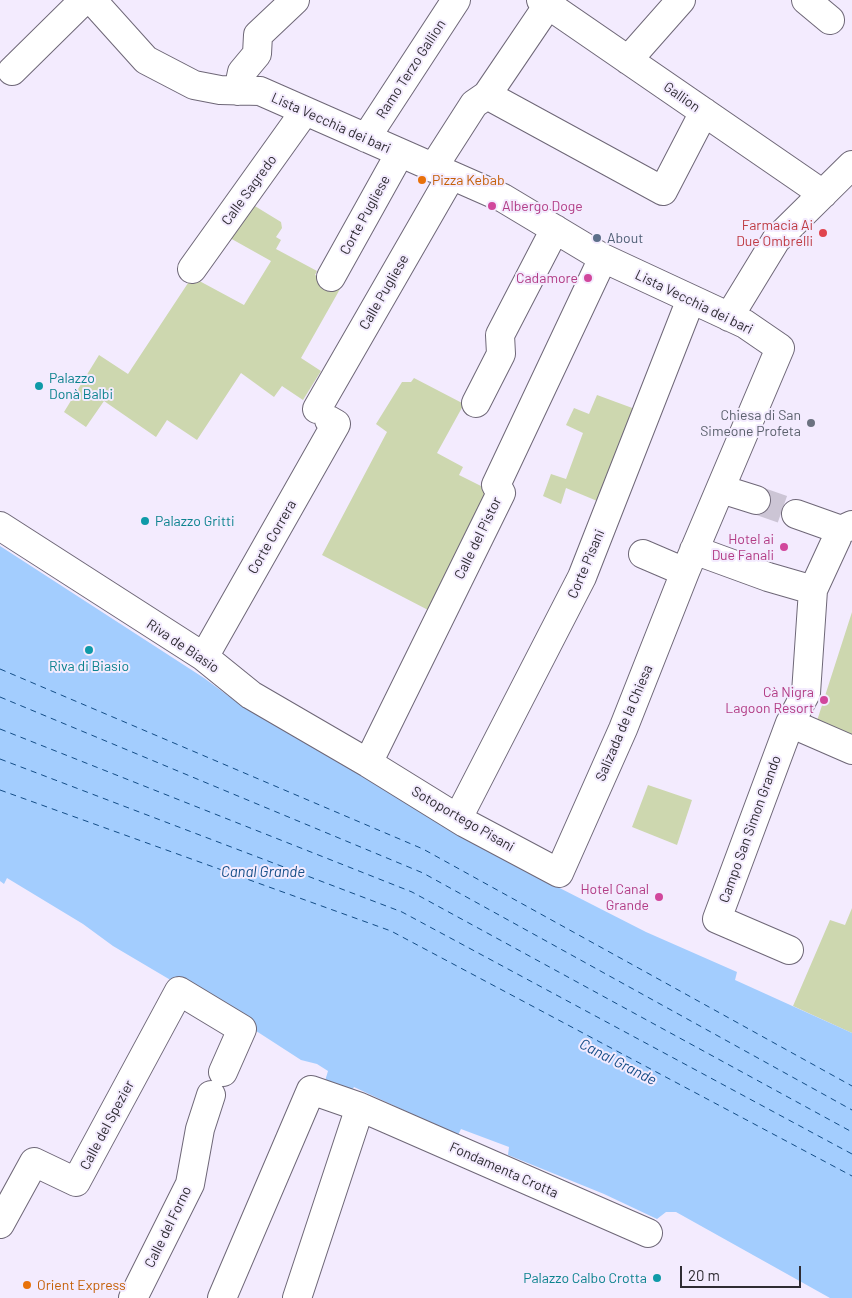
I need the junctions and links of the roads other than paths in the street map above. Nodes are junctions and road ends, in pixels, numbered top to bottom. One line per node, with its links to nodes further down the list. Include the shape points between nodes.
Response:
1 (84, 0): 10 (street)
2 (92, 0): 11 (street, Lista Vecchia dei bari, via 146,60 194,85)
3 (295, 0): 11 (street, via 258,35 257,54 242,72)
4 (456, 0): 15 (street, Ramo Terzo Gallion)
5 (681, 0): 9 (street)
6 (806, 0): 8 (street)
7 (544, 2): 9 (street, Gallion); 12 (street, Calle Pugliese)
8 (830, 20)
9 (628, 60): 14 (street, Gallion)
10 (12, 71)
11 (238, 91): 13 (street, Lista Vecchia dei bari, via 260,91)
12 (488, 95): 14 (street, via 663,191); 18 (street, Calle Pugliese, via 474,104)
13 (305, 111): 15 (street, Lista Vecchia dei bari); 22 (street, Calle Sagredo)
14 (704, 112): 19 (street, Gallion)
15 (366, 138): 16 (street, Lista Vecchia dei bari)
16 (400, 153): 18 (street, Lista Vecchia dei bari); 23 (street, Corte Pugliese)
17 (852, 165): 19 (street)
18 (442, 172): 20 (street, Lista Vecchia dei bari, via 503,198); 28 (street, Calle Pugliese)
19 (823, 194): 25 (street, via 776,240)
20 (555, 228): 21 (street, Lista Vecchia dei bari); 27 (street, via 500,335 501,354)
21 (603, 258): 24 (street, Lista Vecchia dei bari); 40 (street, Calle del Pistor, via 496,485 501,493)
22 (192, 269)
23 (331, 277)
24 (691, 299): 25 (street, Lista Vecchia dei bari); 41 (street, Corte Pisani, via 582,577)
25 (728, 317): 26 (street, Lista Vecchia dei bari, via 745,324)
26 (780, 348): 29 (street, Salizada de la Chiesa)
27 (476, 403)
28 (323, 414): 37 (street, Corte Correra, via 336,424)
29 (721, 489): 30 (street); 35 (street, Salizada de la Chiesa)
30 (756, 500)
31 (796, 514): 33 (street, via 841,530)
32 (0, 526): 37 (street, Riva de Biasio)
33 (842, 545): 36 (street, Campo San Simon Grando)
34 (643, 554): 35 (street)
35 (690, 561): 36 (street); 42 (street, Salizada de la Chiesa, via 623,729)
36 (813, 590): 38 (street, Campo San Simon Grando, via 815,696)
37 (204, 657): 40 (street, Riva de Biasio, via 251,695)
38 (790, 723): 39 (street); 43 (street, Campo San Simon Grando, via 717,919)
39 (852, 750)
40 (368, 763): 41 (street, Sotoportego Pisani)
41 (458, 818): 42 (street, Sotoportego Pisani)
42 (559, 873)
43 (789, 950)
44 (178, 991): 46 (street, Calle del Spezier, via 76,1182 34,1162); 48 (street, Calle del Forno, via 242,1029 200,1129 190,1184)
45 (360, 1107): 47 (street, Fondamenta Crotta); 49 (street, Fondamenta Crotta, via 312,1090); 50 (street)
46 (0, 1224)
47 (648, 1234)
48 (133, 1298)
49 (222, 1298)
50 (297, 1298)

